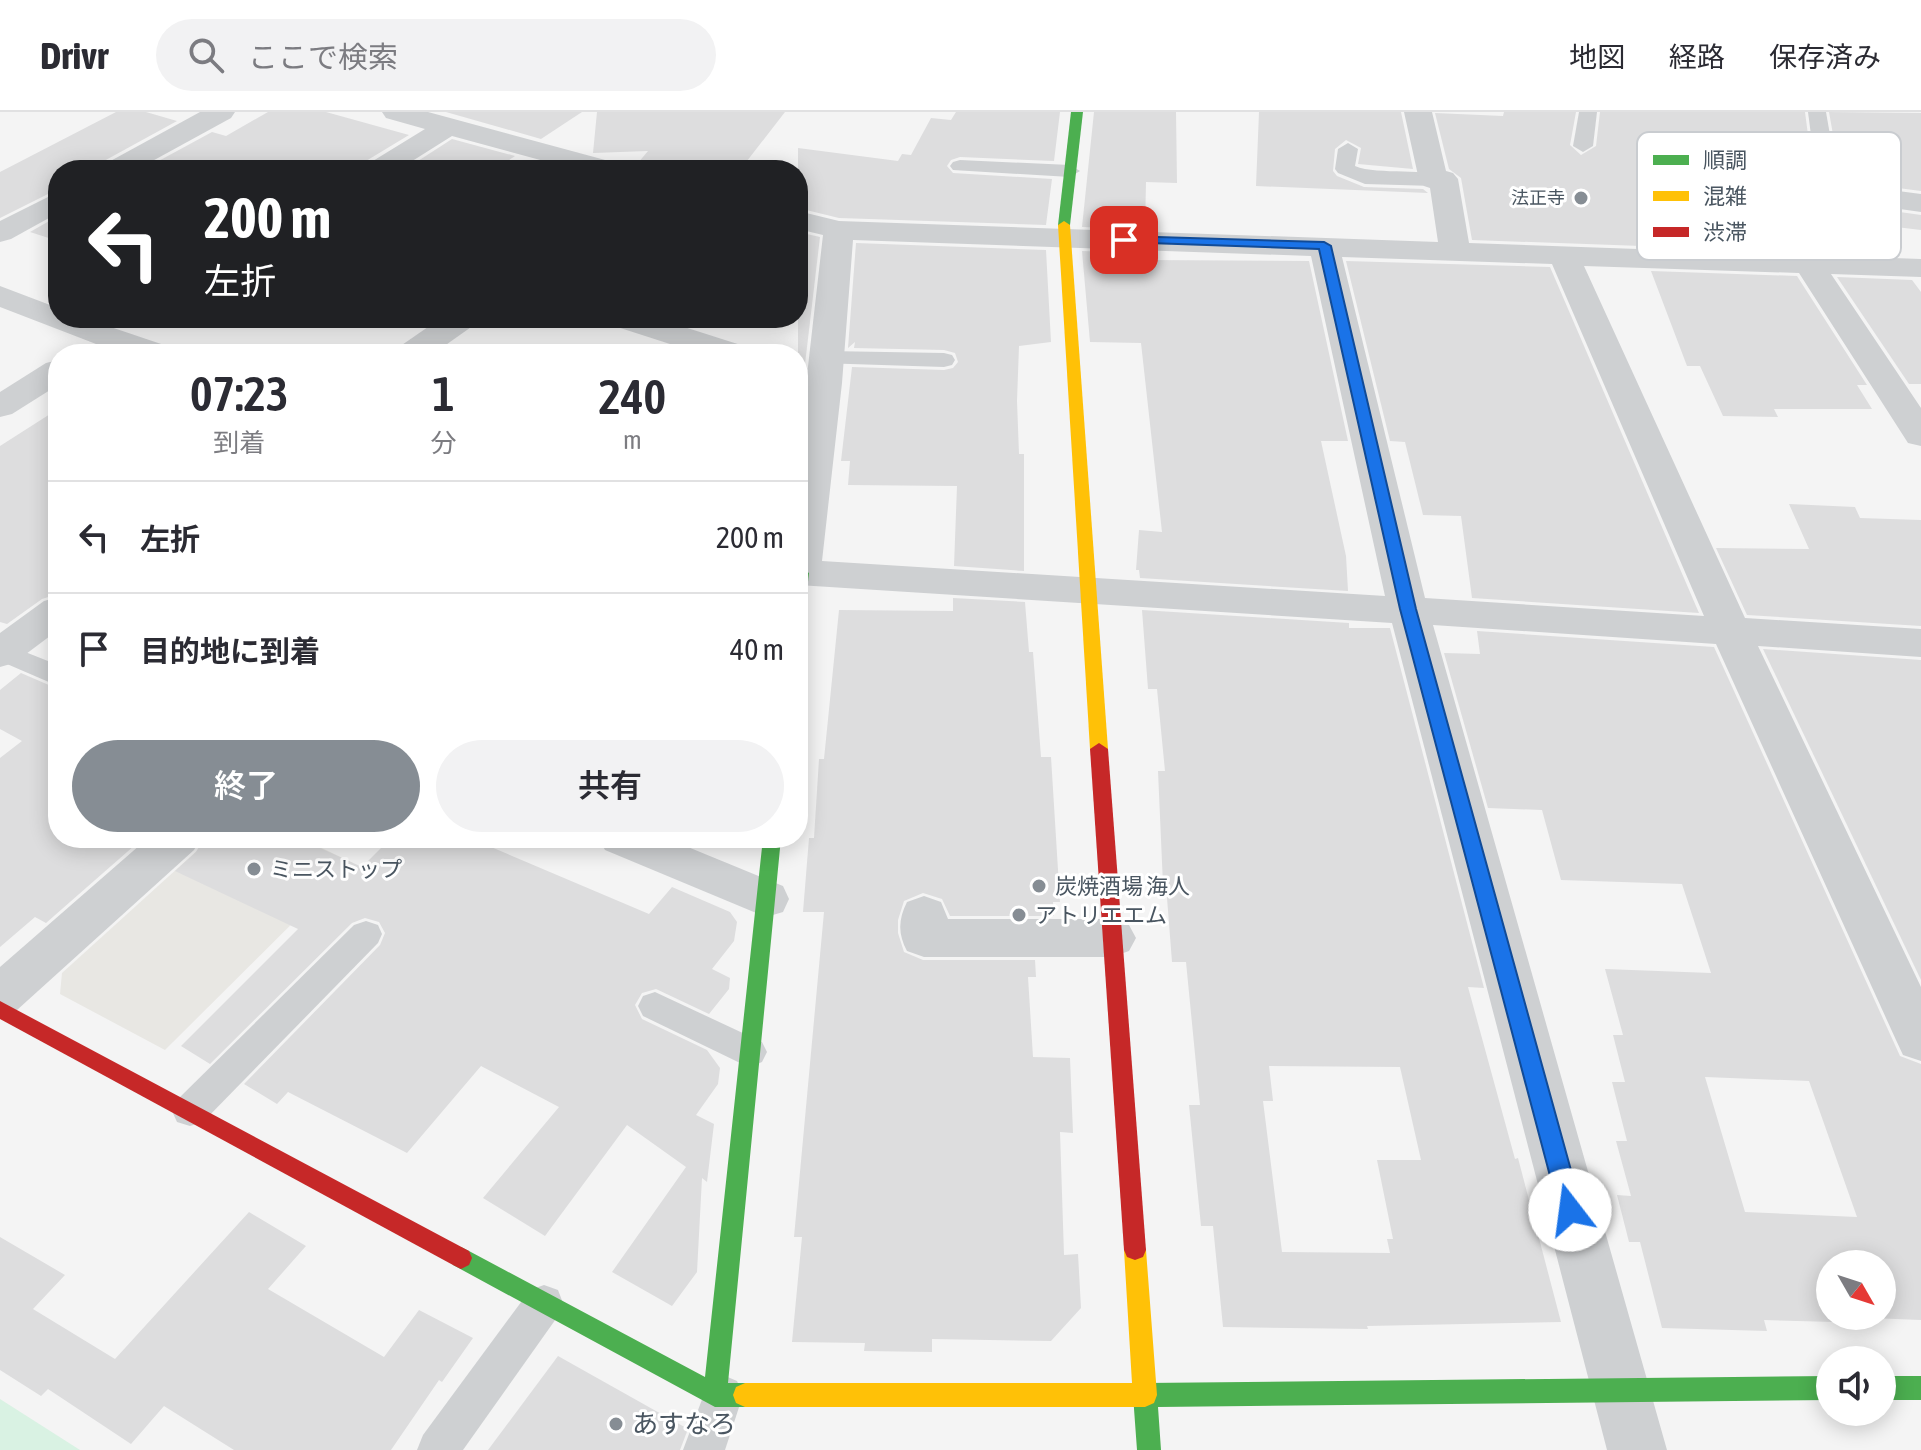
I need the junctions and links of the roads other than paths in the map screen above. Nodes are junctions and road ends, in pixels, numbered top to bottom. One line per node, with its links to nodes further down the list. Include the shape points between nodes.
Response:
1 (221, 112): 11 (street)
2 (396, 112): 7 (street)
3 (1077, 112): 15 (street)
4 (1418, 112): 16 (street)
5 (1588, 112): 9 (lane)
6 (1817, 112): 8 (lane)
7 (449, 126): 12 (street); 13 (street)
8 (1820, 132)
9 (1583, 146)
10 (1348, 149): 16 (lane, via 1345,169 1365,178)
11 (133, 160)
12 (394, 160)
13 (573, 160)
14 (960, 166): 15 (lane)
15 (1070, 171): 23 (street)
16 (1434, 180): 25 (street, via 1443,179)
17 (1901, 200): 18 (street)
18 (1921, 203)
19 (48, 209): 22 (street)
20 (808, 222): 21 (street)
21 (839, 230): 23 (street); 42 (street)
22 (0, 233)
23 (1063, 238): 24 (street); 48 (street)
24 (1324, 246): 25 (street); 49 (street)
25 (1455, 251): 26 (street)
26 (1564, 255): 27 (street); 51 (street)
27 (1637, 258)
28 (1676, 260): 29 (street)
29 (1810, 266): 30 (street); 45 (street)
30 (1921, 268)
31 (0, 296): 32 (street)
32 (48, 321)
33 (61, 328): 37 (street)
34 (125, 328): 38 (street)
35 (448, 328): 39 (street)
36 (654, 328): 40 (street)
37 (91, 344)
38 (98, 344)
39 (425, 344)
40 (704, 344)
41 (944, 360): 42 (lane)
42 (816, 371): 46 (street)
43 (48, 376): 44 (street)
44 (0, 407)
45 (1921, 435)
46 (808, 470)
47 (808, 581): 48 (street)
48 (1086, 593): 49 (street); 61 (street)
49 (1408, 609): 51 (street); 72 (street)
50 (48, 617): 53 (street)
51 (1730, 630): 52 (street); 65 (street)
52 (1921, 643)
53 (1, 652): 54 (lane)
54 (48, 672)
55 (167, 848): 62 (street)
56 (645, 848): 58 (street)
57 (771, 848): 58 (street)
58 (766, 899): 66 (street)
59 (924, 915): 61 (street, via 924,938)
60 (366, 934): 67 (lane)
61 (1112, 938): 74 (street)
62 (0, 996)
63 (655, 1006): 66 (lane)
64 (0, 1009): 67 (street)
65 (1921, 1040)
66 (750, 1052): 73 (street)
67 (190, 1111): 68 (street)
68 (544, 1303): 73 (street); 75 (lane)
69 (1816, 1388): 72 (street)
70 (1896, 1388): 71 (street)
71 (1921, 1388)
72 (1619, 1390): 74 (street); 78 (street)
73 (719, 1395): 74 (street); 76 (lane)
74 (1145, 1395): 77 (street)
75 (438, 1450)
76 (704, 1450)
77 (1149, 1450)
78 (1637, 1450)

